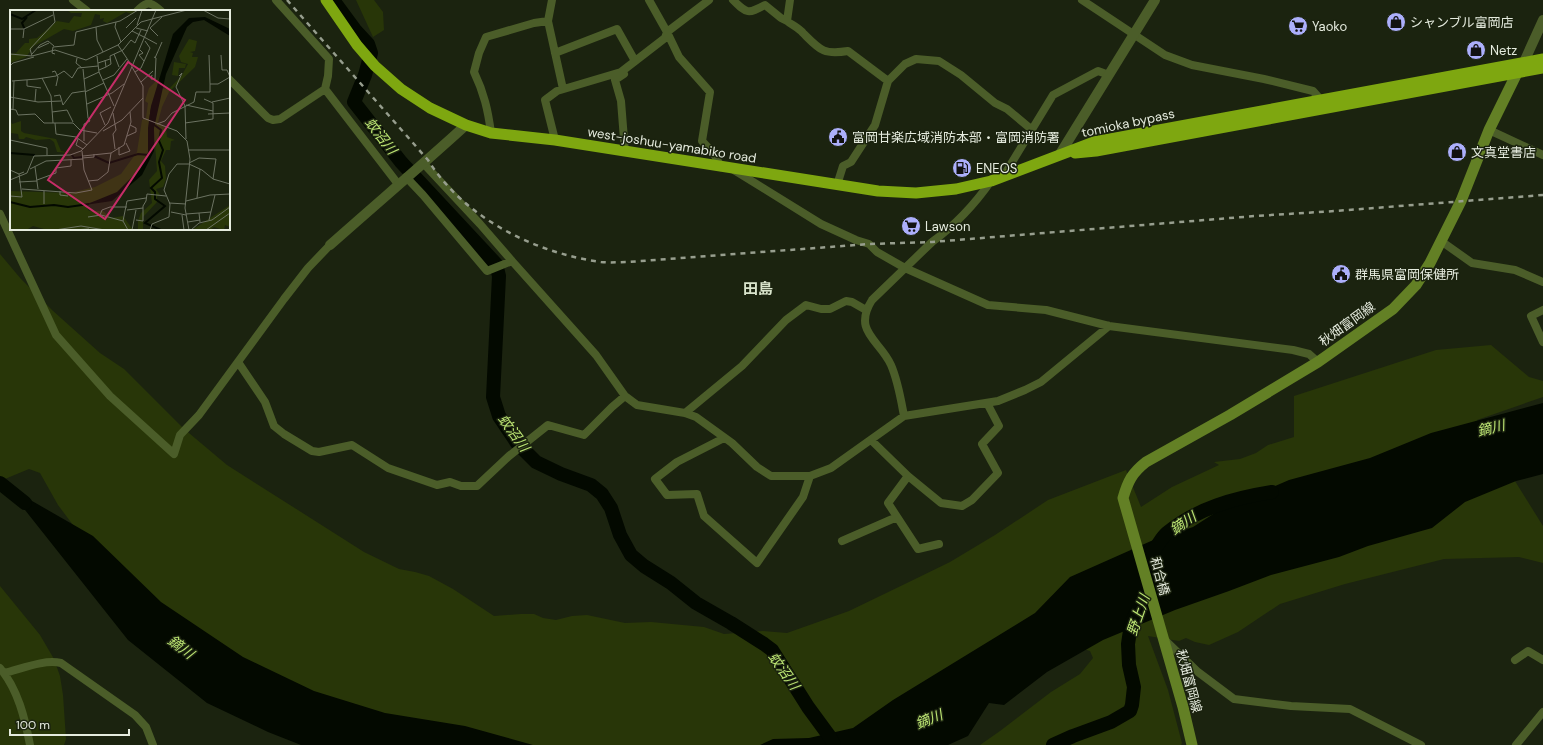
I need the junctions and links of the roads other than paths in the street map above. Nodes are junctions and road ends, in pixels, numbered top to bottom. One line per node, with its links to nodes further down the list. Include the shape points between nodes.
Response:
1 (73, 0): 11 (street)
2 (276, 0): 29 (street, via 329,59)
3 (326, 0): 32 (highway, west-joshuu-yamabiko road, via 375,66 430,108)
4 (552, 0): 16 (street)
5 (649, 0): 17 (street)
6 (709, 0): 17 (street)
7 (733, 0): 15 (street, via 744,11 751,12 766,5)
8 (790, 0): 15 (street)
9 (1082, 0): 18 (street)
10 (1155, 0): 18 (street)
11 (86, 10)
12 (138, 10): 13 (street, via 148,3)
13 (160, 10)
14 (1543, 20): 22 (street)
15 (787, 21): 28 (street, via 821,50 834,53 848,51)
16 (548, 22): 19 (street); 35 (street, via 534,23 486,37 474,72 487,106)
17 (667, 32): 21 (street, via 665,38); 41 (street, via 679,57 710,92 702,141 714,154)
18 (1133, 34): 26 (street); 31 (street, via 1165,55 1185,62 1313,91)
19 (555, 53): 21 (street, via 617,29); 30 (street)
20 (1543, 59): 22 (highway, tomioka bypass)
21 (635, 61): 24 (street)
22 (1524, 62): 25 (main road, 秋畑富岡線); 31 (highway, tomioka bypass)
23 (1543, 68): 25 (highway, tomioka bypass)
24 (623, 70): 30 (street); 37 (street, via 624,74 615,80 621,101)
25 (1517, 73): 34 (main road, 秋畑富岡線); 38 (highway, tomioka bypass, via 1096,151)
26 (1109, 75): 33 (street, via 1098,71 1053,95); 38 (street)
27 (230, 80): 29 (street, via 273,120 280,119)
28 (888, 81): 33 (street, via 904,64 916,59 939,60); 47 (street, via 875,125 851,162 843,166)
29 (325, 89): 46 (street)
30 (563, 89): 36 (street, via 545,100)
31 (1321, 100): 38 (highway, tomioka bypass, via 1094,142)
32 (466, 125): 35 (highway, west-joshuu-yamabiko road); 40 (street)
33 (1032, 129): 44 (street)
34 (1489, 130): 39 (street); 49 (main road, 秋畑富岡線, via 1462,201)
35 (491, 133): 36 (highway, west-joshuu-yamabiko road)
36 (555, 140): 37 (highway, west-joshuu-yamabiko road)
37 (625, 152): 41 (highway, west-joshuu-yamabiko road)
38 (1060, 154): 44 (highway, west-joshuu-yamabiko road)
39 (1543, 155)
40 (424, 164): 43 (street); 51 (street, via 480,224)
41 (721, 167): 42 (highway, west-joshuu-yamabiko road)
42 (732, 169): 47 (highway, west-joshuu-yamabiko road); 52 (street, via 822,224 869,244 876,252)
43 (406, 177): 46 (street); 51 (street, via 487,271)
44 (1003, 177): 45 (highway, west-joshuu-yamabiko road)
45 (991, 182): 47 (highway, west-joshuu-yamabiko road, via 916,193); 52 (street, via 943,234)
46 (398, 184): 50 (street)
47 (837, 185)
48 (0, 214): 58 (street, via 56,335 110,396 174,454 180,435)
49 (1441, 241): 53 (street, via 1472,263 1515,270); 59 (main road, 秋畑富岡線, via 1416,285 1393,309)
50 (330, 245): 58 (street, via 308,268)
51 (509, 262): 60 (street, via 596,355)
52 (906, 268): 54 (street, via 872,300); 56 (street, via 988,305 1046,310)
53 (1543, 282)
54 (866, 310): 62 (street, via 846,301 830,309 806,305 786,320 742,366); 63 (street, via 866,329 891,364)
55 (1543, 310): 57 (street, via 1531,316)
56 (1109, 326): 59 (street, via 1293,350 1308,354); 61 (street, via 1041,382 998,401)
57 (1543, 342)
58 (238, 362): 60 (street, via 265,402 274,426 312,451 319,452 352,445 388,468 437,485 450,482 461,486 477,486 548,425 584,435)
59 (1318, 362): 69 (main road, 秋畑富岡線, via 1135,470 1123,498)
60 (625, 396): 62 (street, via 637,405)
61 (987, 403): 63 (street); 67 (street, via 999,426 982,444 998,473 972,500 962,506 941,503)
62 (685, 413): 64 (street)
63 (904, 416): 65 (street)
64 (724, 438): 66 (street, via 771,476); 66 (street, via 678,462 655,479 667,496 697,494 704,516 757,563 803,497)
65 (871, 440): 66 (street, via 831,468); 67 (street)
66 (810, 476)
67 (908, 476): 68 (street, via 888,503)
68 (897, 517): 70 (street); 71 (street, via 918,549)
69 (1134, 536): 72 (main road, 和合橋)
70 (842, 541)
71 (939, 544)
72 (1158, 625): 73 (main road, 秋畑富岡線)
73 (1163, 638): 81 (main road, 秋畑富岡線); 82 (street, via 1198,672 1234,699 1291,706 1350,709)
74 (1515, 660): 75 (street, via 1528,651)
75 (1543, 660)
76 (2, 670): 79 (street, via 26,721); 80 (street, via 61,663 135,715 146,727)
77 (1543, 712): 78 (street)
78 (1518, 744)
79 (30, 745)
80 (153, 745)
81 (1192, 745)
82 (1420, 745)

